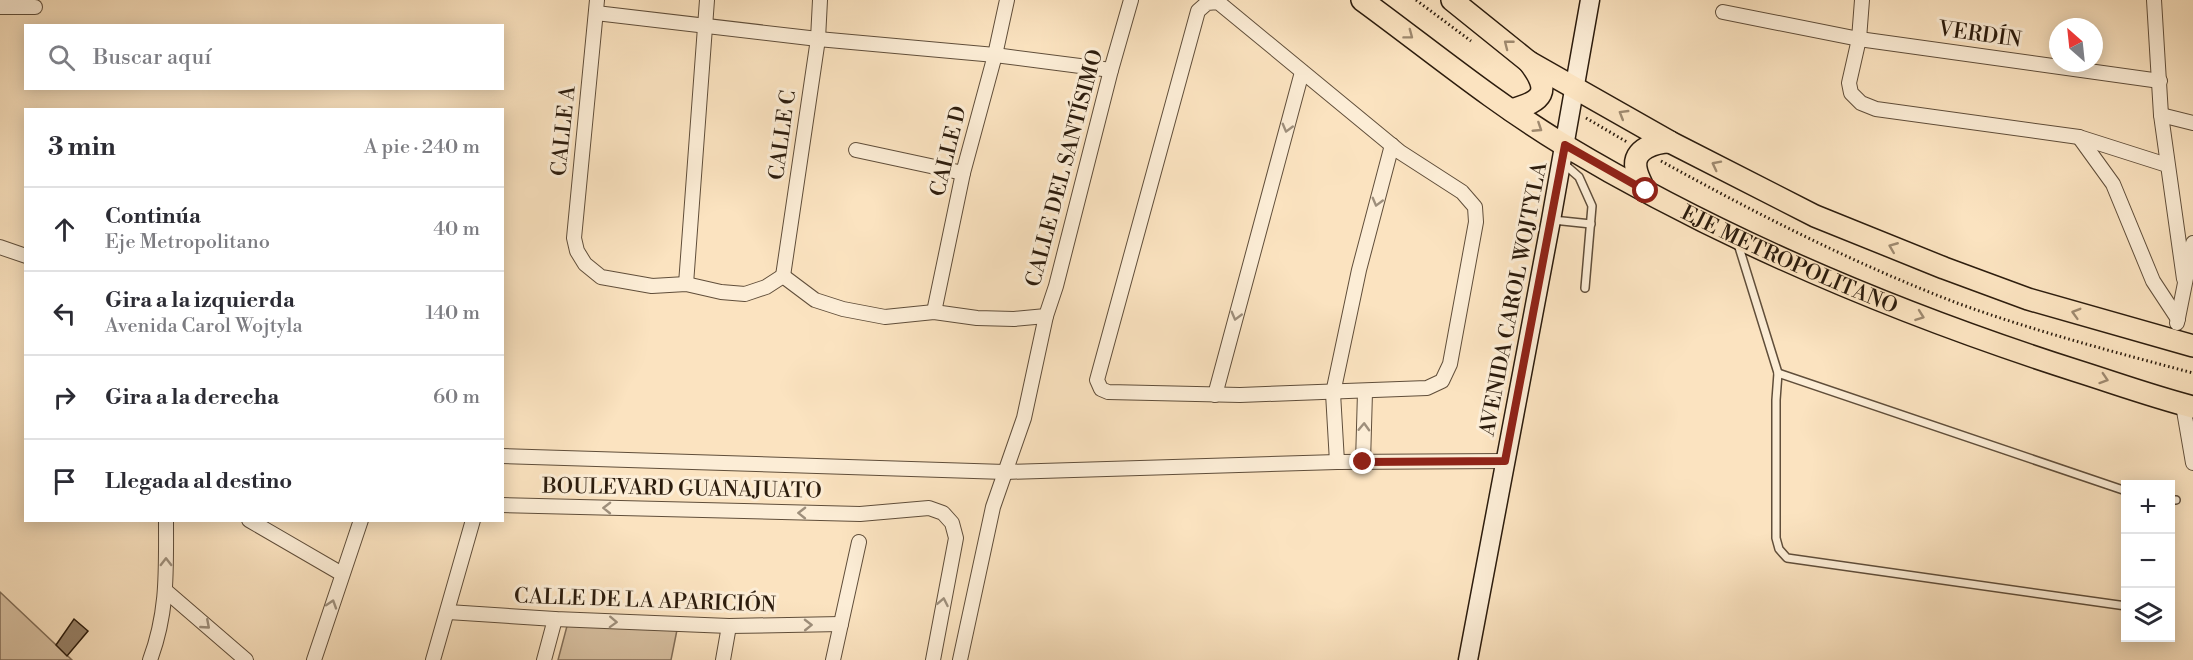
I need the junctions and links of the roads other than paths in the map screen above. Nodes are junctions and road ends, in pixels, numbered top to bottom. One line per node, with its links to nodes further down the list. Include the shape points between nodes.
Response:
1 (707, 0): 14 (street)
2 (820, 0): 15 (street, CALLE C)
3 (1007, 0): 17 (street, CALLE D)
4 (1131, 0): 19 (street, CALLE DEL SANTÍSIMO)
5 (1362, 0): 23 (main road, EJE METROPOLITANO, one-way to 23)
6 (1452, 0): 18 (main road, one-way to 6)
7 (1590, 0): 22 (street, AVENIDA CAROL WOJTYLA)
8 (1862, 0): 16 (street)
9 (2154, 0): 21 (street)
10 (597, 6): 14 (street); 43 (street, CALLE A, via 573,238 577,252 601,277 652,286)
11 (0, 7): 12 (street)
12 (35, 7)
13 (1724, 12): 16 (street, VERDÍN)
14 (705, 25): 15 (street); 43 (street)
15 (818, 39): 17 (street); 41 (street, CALLE C)
16 (1859, 39): 21 (street, VERDÍN); 26 (street, via 1849,83 1851,93 1861,103 1876,109)
17 (996, 55): 19 (street); 32 (street, CALLE D)
18 (1529, 62): 22 (main road); 23 (main road, via 1542,82 1541,93 1532,104)
19 (1111, 70): 46 (street, CALLE DEL SANTÍSIMO)
20 (1302, 72): 28 (street); 52 (street, one-way to 52); 52 (street, via 1218,2 1207,3 1198,11 1097,380 1101,389 1108,392)
21 (2160, 81): 24 (street)
22 (1574, 88): 27 (main road, one-way to 22); 30 (street, AVENIDA CAROL WOJTYLA)
23 (1511, 110): 30 (main road, EJE METROPOLITANO, one-way to 30)
24 (2161, 115): 25 (street); 31 (street)
25 (2193, 123)
26 (2079, 137): 31 (street); 47 (street, via 2113,184 2153,281)
27 (1670, 142): 33 (main road, via 1656,143 1638,156 1636,168); 48 (main road, one-way to 27, via 2028,299 1944,268 1815,216)
28 (1392, 145): 50 (street, via 1462,192 1475,207 1476,222 1450,364 1442,381 1427,388); 51 (street, one-way to 51, via 1359,270)
29 (856, 150): 32 (street)
30 (1563, 153): 33 (main road, EJE METROPOLITANO); 34 (street, AVENIDA CAROL WOJTYLA); 35 (lane, via 1592,206)
31 (2167, 165): 37 (street)
32 (963, 173): 45 (street, CALLE D)
33 (1646, 191): 36 (main road, EJE METROPOLITANO)
34 (1551, 220): 35 (lane); 55 (street, AVENIDA CAROL WOJTYLA)
35 (1591, 224): 44 (lane)
36 (1736, 236): 49 (lane); 53 (main road, EJE METROPOLITANO, one-way to 53, via 1913,313)
37 (2178, 236): 38 (street); 42 (street)
38 (2193, 244): 42 (street)
39 (0, 247): 40 (street)
40 (24, 255)
41 (783, 276): 43 (street, via 745,294); 45 (street, CALLE DEL SANTÍSIMO, via 815,300 843,309 885,317)
42 (2184, 279): 47 (street)
43 (686, 284)
44 (1585, 288)
45 (934, 312): 46 (street, CALLE DEL SANTÍSIMO, via 977,318)
46 (1046, 316): 59 (street, via 1024,418)
47 (2178, 319): 48 (street)
48 (2184, 343)
49 (1778, 373): 60 (lane); 69 (lane, via 1776,538 1787,558)
50 (1365, 392): 51 (street); 57 (street, one-way to 50)
51 (1333, 393): 52 (street); 56 (street)
52 (1215, 395)
53 (2188, 406): 58 (street)
54 (504, 456): 59 (street)
55 (1505, 461): 57 (street); 83 (street, AVENIDA CAROL WOJTYLA)
56 (1337, 462): 57 (street); 59 (street)
57 (1363, 462)
58 (2193, 463)
59 (1005, 472): 82 (street, via 993,507)
60 (2121, 489)
61 (504, 505): 81 (street, BOULEVARD GUANAJUATO, one-way to 61, via 956,538 952,523 943,513 929,508 860,514)
62 (166, 522): 68 (street, one-way to 62)
63 (252, 522): 67 (street)
64 (360, 522): 67 (street)
65 (472, 522): 70 (street)
66 (859, 542): 72 (street)
67 (342, 574): 76 (street, one-way to 67)
68 (166, 591): 74 (street); 75 (street, one-way to 75)
69 (2121, 605)
70 (448, 612): 71 (street, CALLE DE LA APARICIÓN); 77 (street)
71 (555, 620): 73 (street, CALLE DE LA APARICIÓN, one-way to 73); 78 (street)
72 (842, 624): 73 (street, CALLE DE LA APARICIÓN, one-way to 72); 80 (street)
73 (729, 626): 79 (street)
74 (150, 660)
75 (246, 660)
76 (314, 660)
77 (433, 660)
78 (544, 660)
79 (723, 660)
80 (833, 660)
81 (933, 660)
82 (960, 660)
83 (1468, 660)

